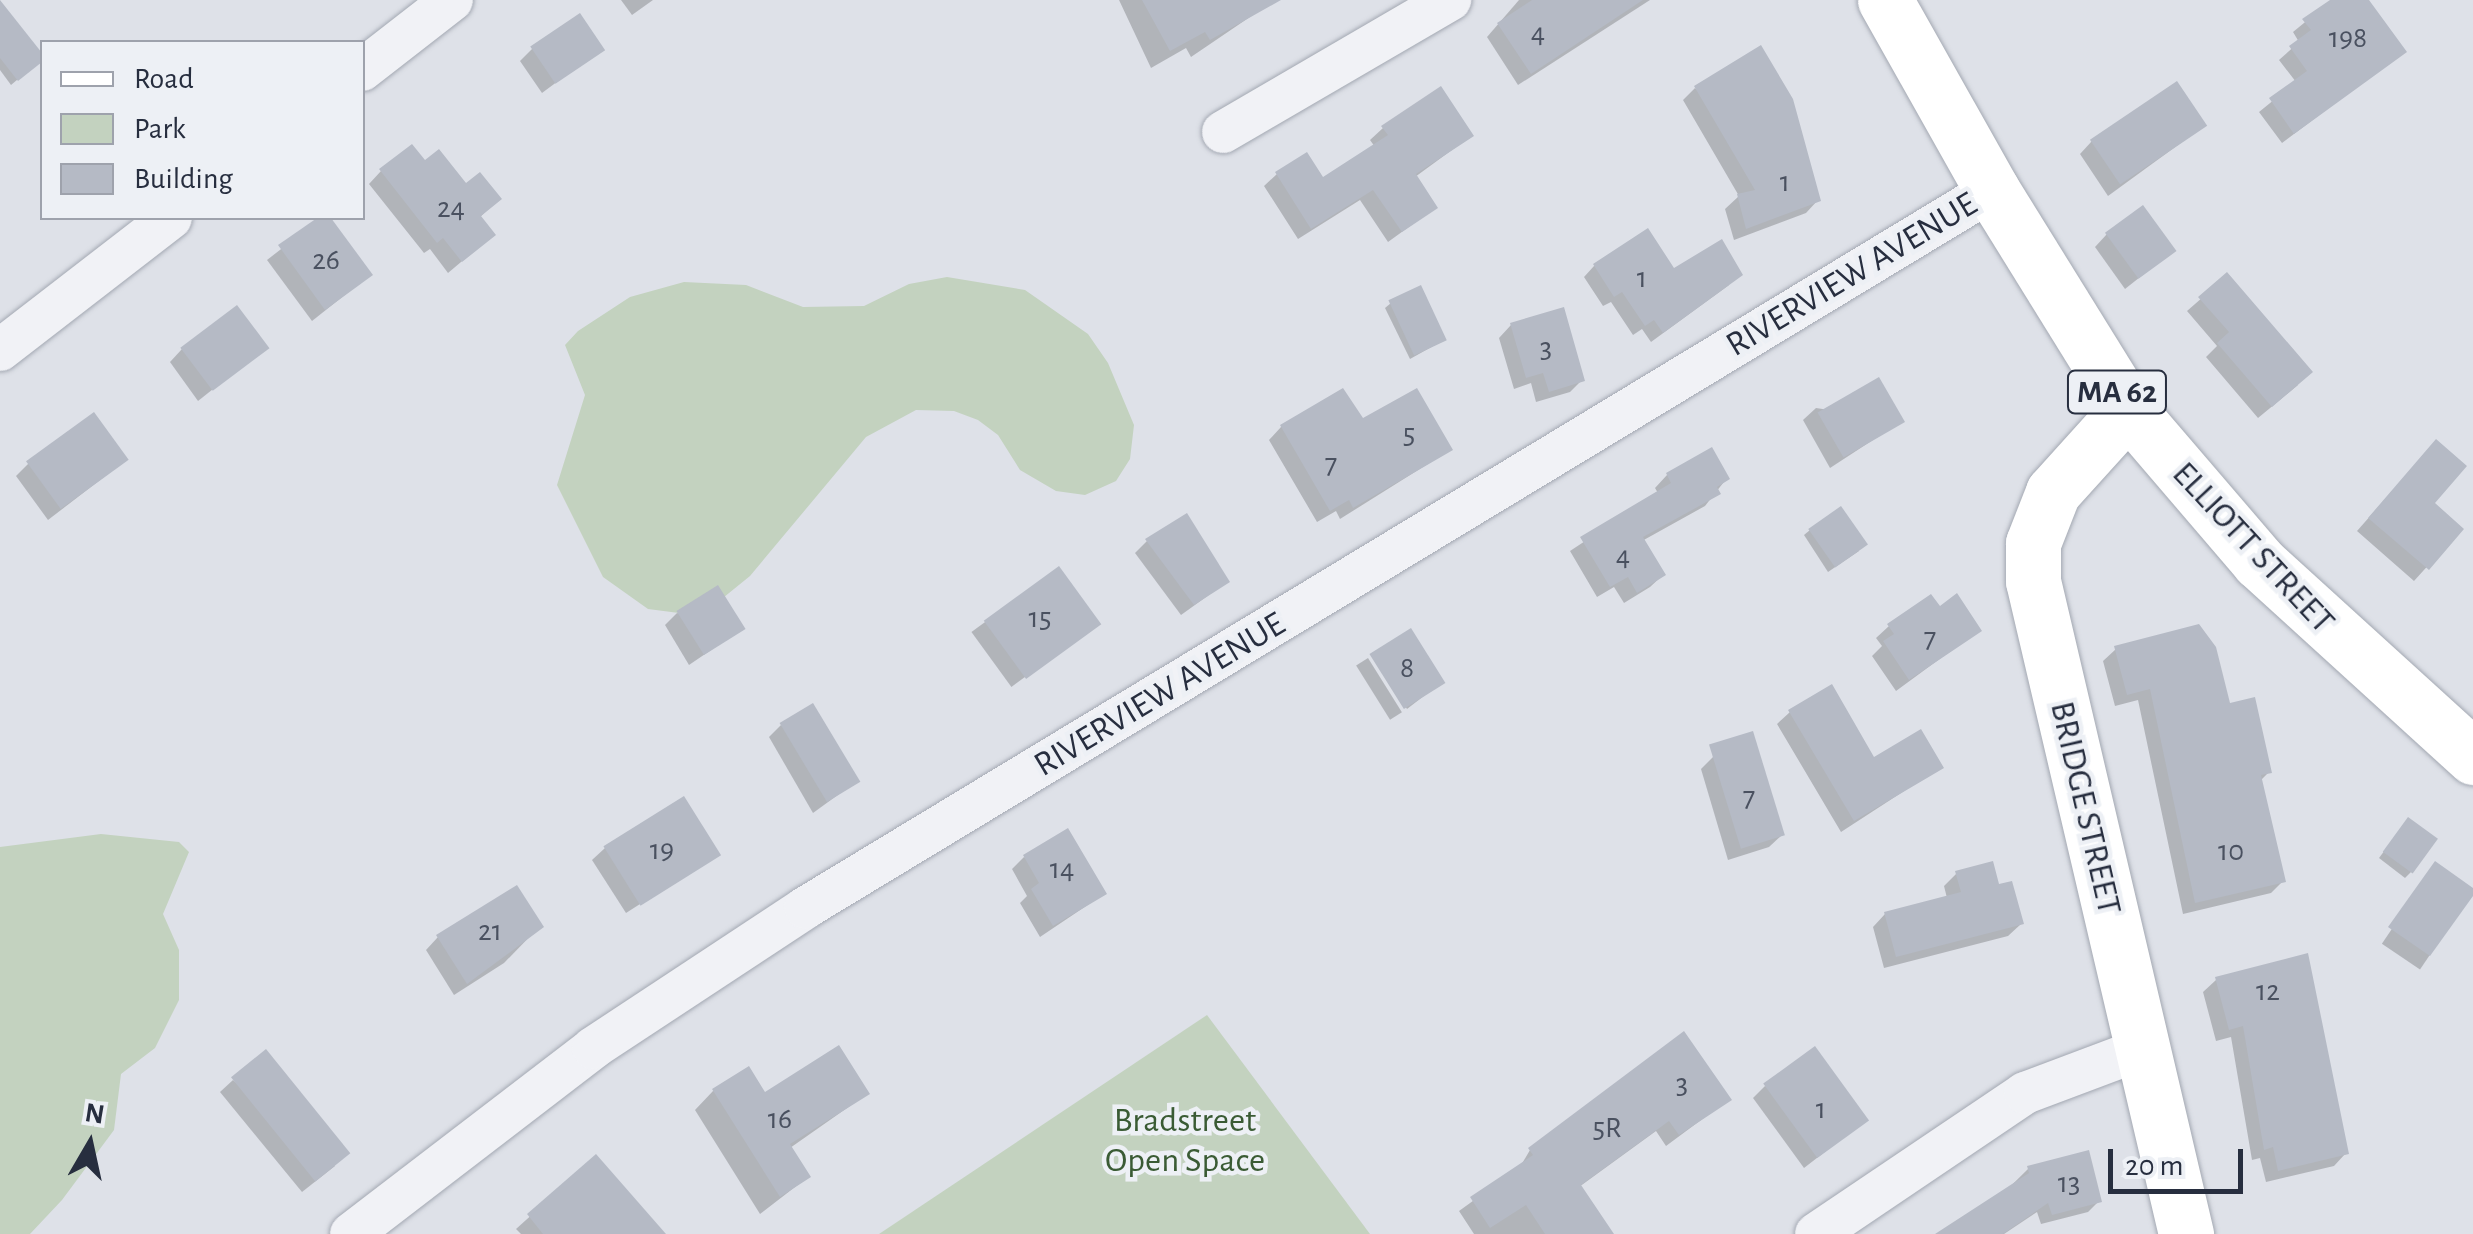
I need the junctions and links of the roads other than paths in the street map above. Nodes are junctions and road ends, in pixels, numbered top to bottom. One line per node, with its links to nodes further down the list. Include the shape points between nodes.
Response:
1 (452, 0): 4 (street)
2 (1450, 0): 5 (street)
3 (1885, 0): 6 (main road, ELLIOTT STREET / MA 62)
4 (365, 68)
5 (1223, 132)
6 (1992, 190): 9 (main road, ELLIOTT STREET / MA 62); 12 (street, RIVERVIEW AVENUE, via 805,908 592,1048)
7 (168, 220): 8 (street)
8 (0, 350)
9 (2128, 408): 10 (main road, ELLIOTT STREET / MA 62, via 2259,562); 11 (main road, BRIDGE STREET, via 2053,492 2033,543 2033,581)
10 (2473, 756)
11 (2142, 1049): 13 (street, via 2025,1093); 14 (main road, BRIDGE STREET)
12 (352, 1234)
13 (1816, 1234)
14 (2186, 1234)

